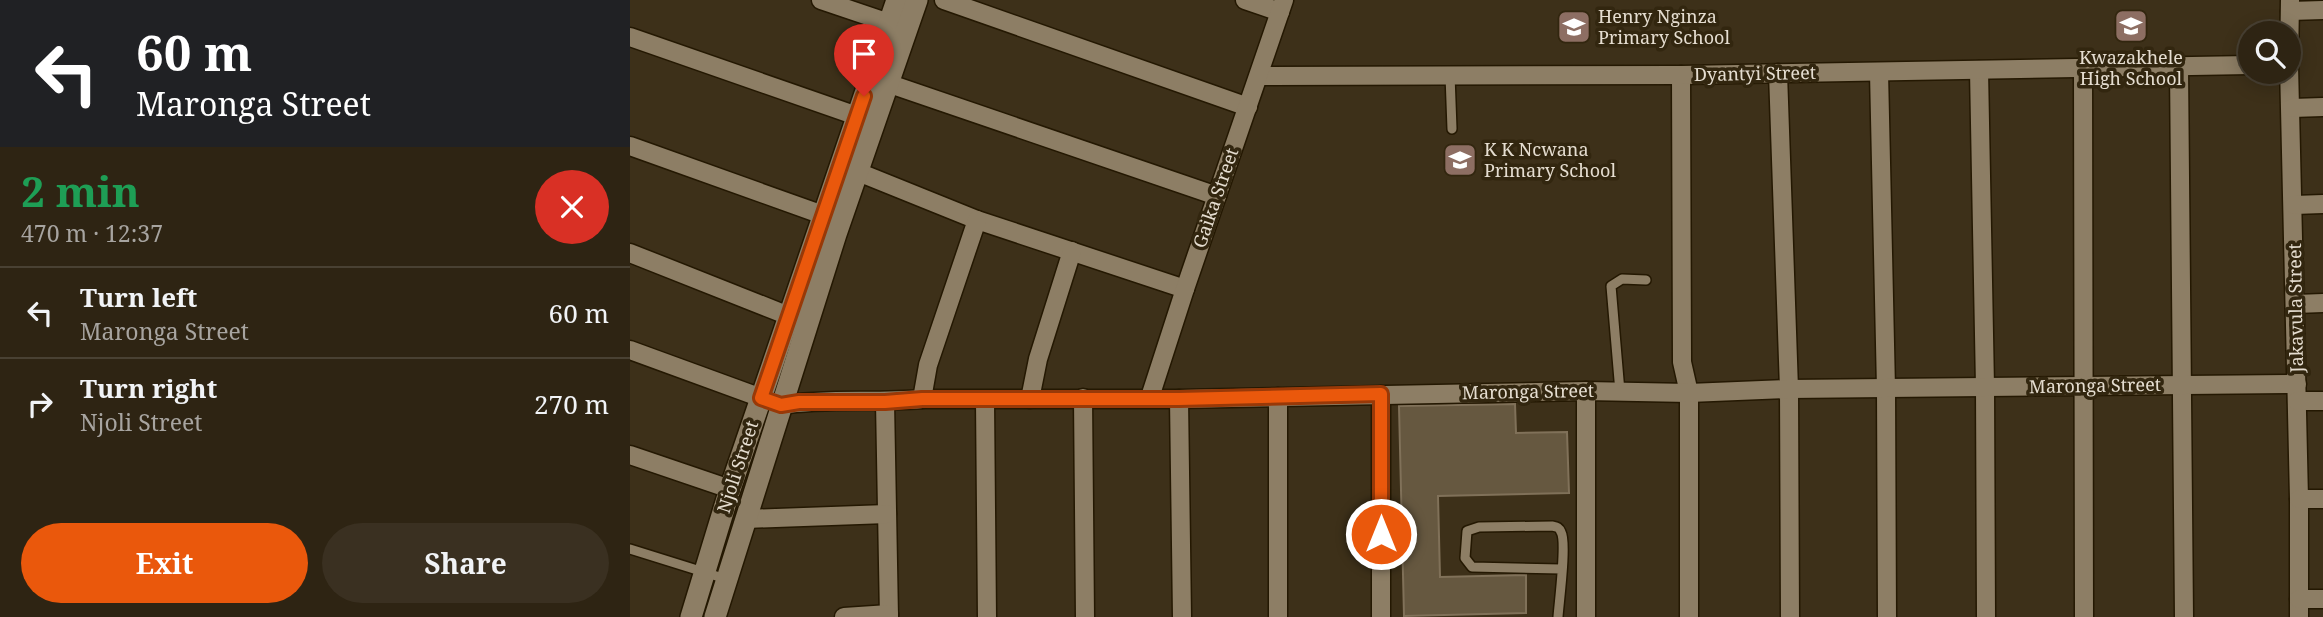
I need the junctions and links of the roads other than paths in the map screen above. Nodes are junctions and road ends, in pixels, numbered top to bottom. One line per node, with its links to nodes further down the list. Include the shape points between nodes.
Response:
1 (821, 0): 9 (street)
2 (897, 0): 9 (street, Njoli Street)
3 (916, 0): 20 (street, Njoli Street)
4 (944, 0): 22 (street)
5 (1245, 0): 6 (street)
6 (1282, 6): 17 (street, Gaika Street)
7 (2290, 6): 8 (street)
8 (2323, 10)
9 (889, 23): 25 (street, Njoli Street)
10 (630, 37): 25 (street)
11 (2238, 65): 12 (street, Dyantyi Street)
12 (2179, 66): 13 (street, Dyantyi Street); 42 (street)
13 (2083, 68): 14 (street, Dyantyi Street); 43 (street)
14 (1979, 70): 15 (street, Dyantyi Street); 44 (street)
15 (1879, 72): 16 (street, Dyantyi Street); 45 (street)
16 (1778, 73): 19 (street, Dyantyi Street); 46 (street)
17 (1259, 75): 18 (street, Dyantyi Street); 22 (street, Gaika Street)
18 (1450, 75): 19 (street, Dyantyi Street); 26 (lane)
19 (1681, 75): 49 (street, via 1682,362)
20 (887, 83): 28 (street, Njoli Street); 29 (street)
21 (2290, 84): 24 (street, Jakavula Street)
22 (1248, 107): 29 (street, Gaika Street)
23 (2323, 107): 24 (street)
24 (2292, 108): 31 (street, Jakavula Street)
25 (857, 116): 32 (street, Njoli Street)
26 (1452, 129)
27 (630, 146): 32 (street)
28 (858, 172): 33 (street); 60 (street, Njoli Street)
29 (1217, 196): 37 (street, Gaika Street)
30 (2323, 204): 31 (street)
31 (2294, 205): 39 (street, Jakavula Street)
32 (823, 215): 40 (street, Njoli Street)
33 (977, 220): 34 (street); 55 (street, via 928,365)
34 (1072, 251): 37 (street); 56 (street)
35 (630, 253): 40 (street)
36 (1646, 280): 48 (lane, via 1622,279 1611,286)
37 (1185, 289): 52 (street, Gaika Street)
38 (2323, 303): 39 (street)
39 (2296, 304): 50 (street, Jakavula Street)
40 (789, 316): 60 (street, Njoli Street)
41 (630, 350): 60 (street)
42 (2181, 385): 43 (street, Maronga Street); 50 (street, Maronga Street); 90 (street)
43 (2083, 386): 44 (street, Maronga Street); 89 (street)
44 (1986, 387): 45 (street, Maronga Street); 88 (street)
45 (1886, 389): 46 (street, Maronga Street); 87 (street)
46 (1789, 390): 49 (street, Maronga Street); 86 (street)
47 (1586, 391): 48 (street, Maronga Street); 51 (street, Maronga Street); 84 (street)
48 (1620, 392): 49 (street, Maronga Street)
49 (1689, 393): 85 (street)
50 (2297, 393): 59 (street, Maronga Street); 64 (street, Jakavula Street)
51 (1381, 394): 53 (street, Maronga Street); 82 (street)
52 (1150, 397): 54 (street, Maronga Street); 57 (street, Maronga Street)
53 (1278, 397): 57 (street, Maronga Street); 81 (street)
54 (1083, 398): 56 (street, Maronga Street); 79 (street)
55 (922, 399): 58 (street, Maronga Street); 61 (street, Maronga Street)
56 (1030, 399): 58 (street, Maronga Street)
57 (1179, 399): 80 (street)
58 (985, 401): 78 (street)
59 (2323, 401)
60 (771, 402): 61 (street, Maronga Street); 63 (street, Njoli Street); 67 (street, Njoli Street)
61 (885, 402): 66 (street)
62 (630, 455): 63 (street)
63 (730, 489): 70 (street, Njoli Street)
64 (2299, 499): 65 (street); 73 (street, Jakavula Street)
65 (2323, 499)
66 (887, 514): 67 (street); 74 (street)
67 (746, 519): 71 (street, Njoli Street)
68 (630, 549): 70 (lane)
69 (1561, 569): 69 (lane, via 1562,534 1556,527 1467,531 1465,558 1472,567); 83 (lane)
70 (704, 573): 71 (lane); 75 (street, Njoli Street)
71 (726, 579): 76 (street, Njoli Street)
72 (2323, 599): 73 (street)
73 (2299, 608)
74 (889, 615): 77 (street)
75 (691, 617)
76 (715, 617)
77 (844, 617)
78 (987, 617)
79 (1085, 617)
80 (1182, 617)
81 (1278, 617)
82 (1381, 617)
83 (1558, 617)
84 (1586, 617)
85 (1689, 617)
86 (1790, 617)
87 (1887, 617)
88 (1986, 617)
89 (2084, 617)
90 (2184, 617)

